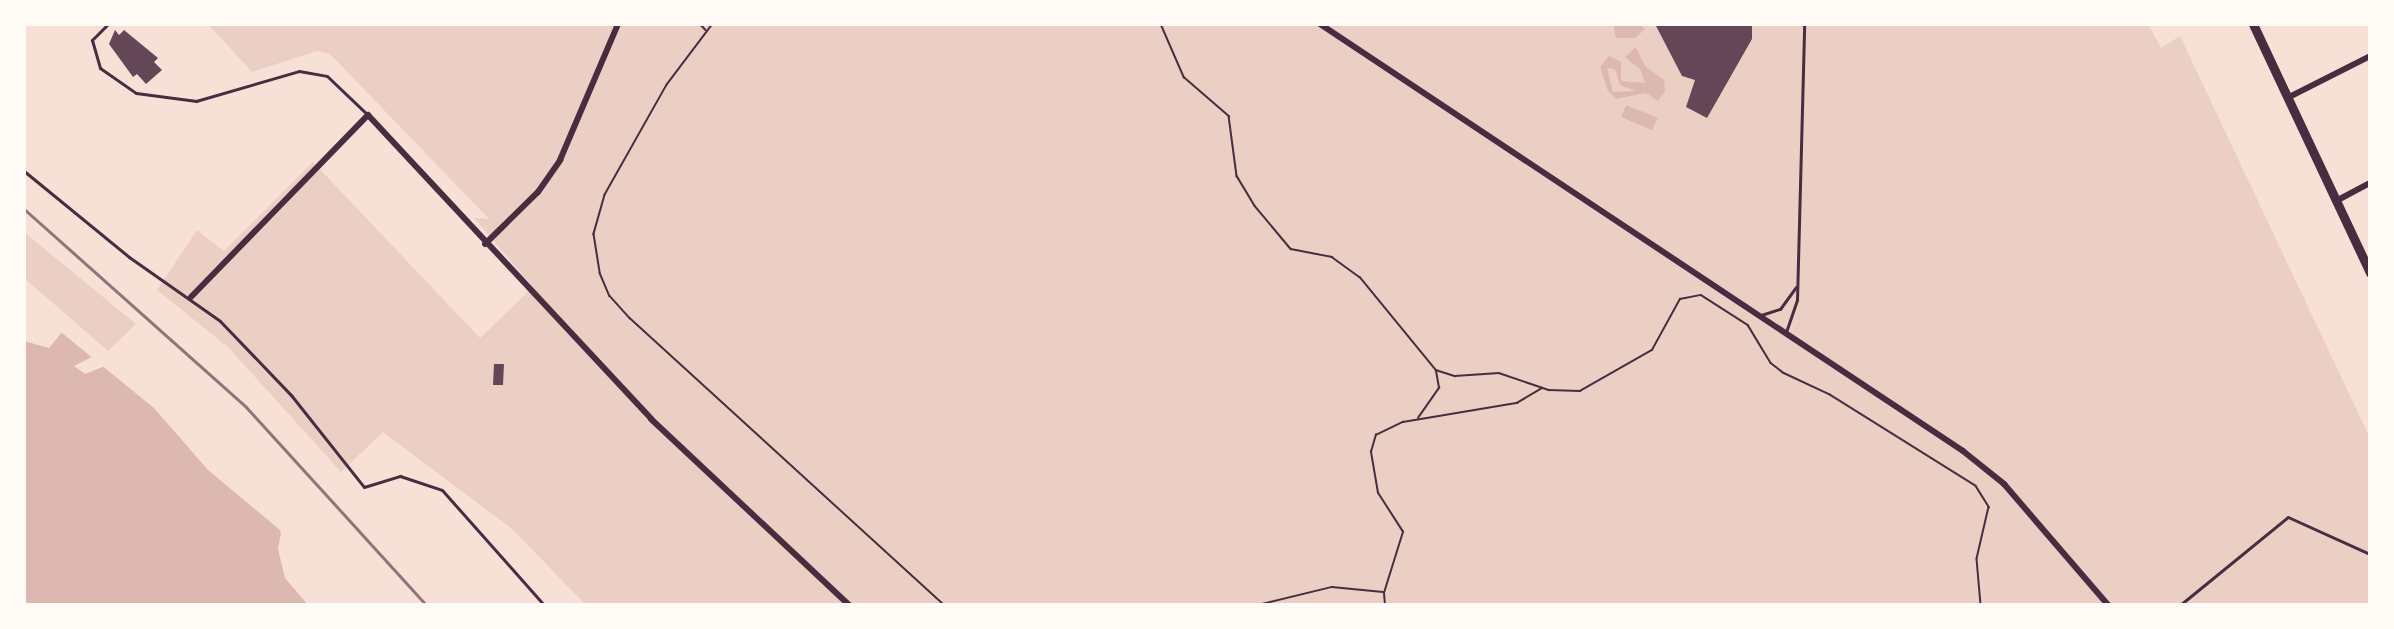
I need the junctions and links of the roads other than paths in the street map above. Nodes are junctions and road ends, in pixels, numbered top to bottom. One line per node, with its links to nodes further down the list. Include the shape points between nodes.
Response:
1 (108, 24): 8 (lane, via 92,40 100,68 136,93 196,101 299,70 327,76)
2 (618, 24): 12 (street, via 560,160 538,192)
3 (1320, 24): 16 (street)
4 (1804, 24): 14 (lane)
5 (2253, 24): 7 (main road)
6 (2370, 56): 7 (street)
7 (2287, 98): 11 (main road)
8 (368, 115): 12 (street); 15 (street)
9 (24, 171): 15 (lane, via 129,257)
10 (2370, 183): 11 (street)
11 (2336, 201): 13 (main road)
12 (485, 244): 20 (street, via 689,458)
13 (2370, 273)
14 (1797, 286): 16 (lane, via 1780,309); 17 (lane, via 1794,317)
15 (191, 297): 19 (lane, via 291,395 364,487 400,476 442,490)
16 (1758, 315): 17 (street)
17 (1785, 333): 21 (street, via 1995,476)
18 (2370, 554): 22 (lane, via 2288,517)
19 (544, 605)
20 (849, 605)
21 (2108, 605)
22 (2180, 605)

